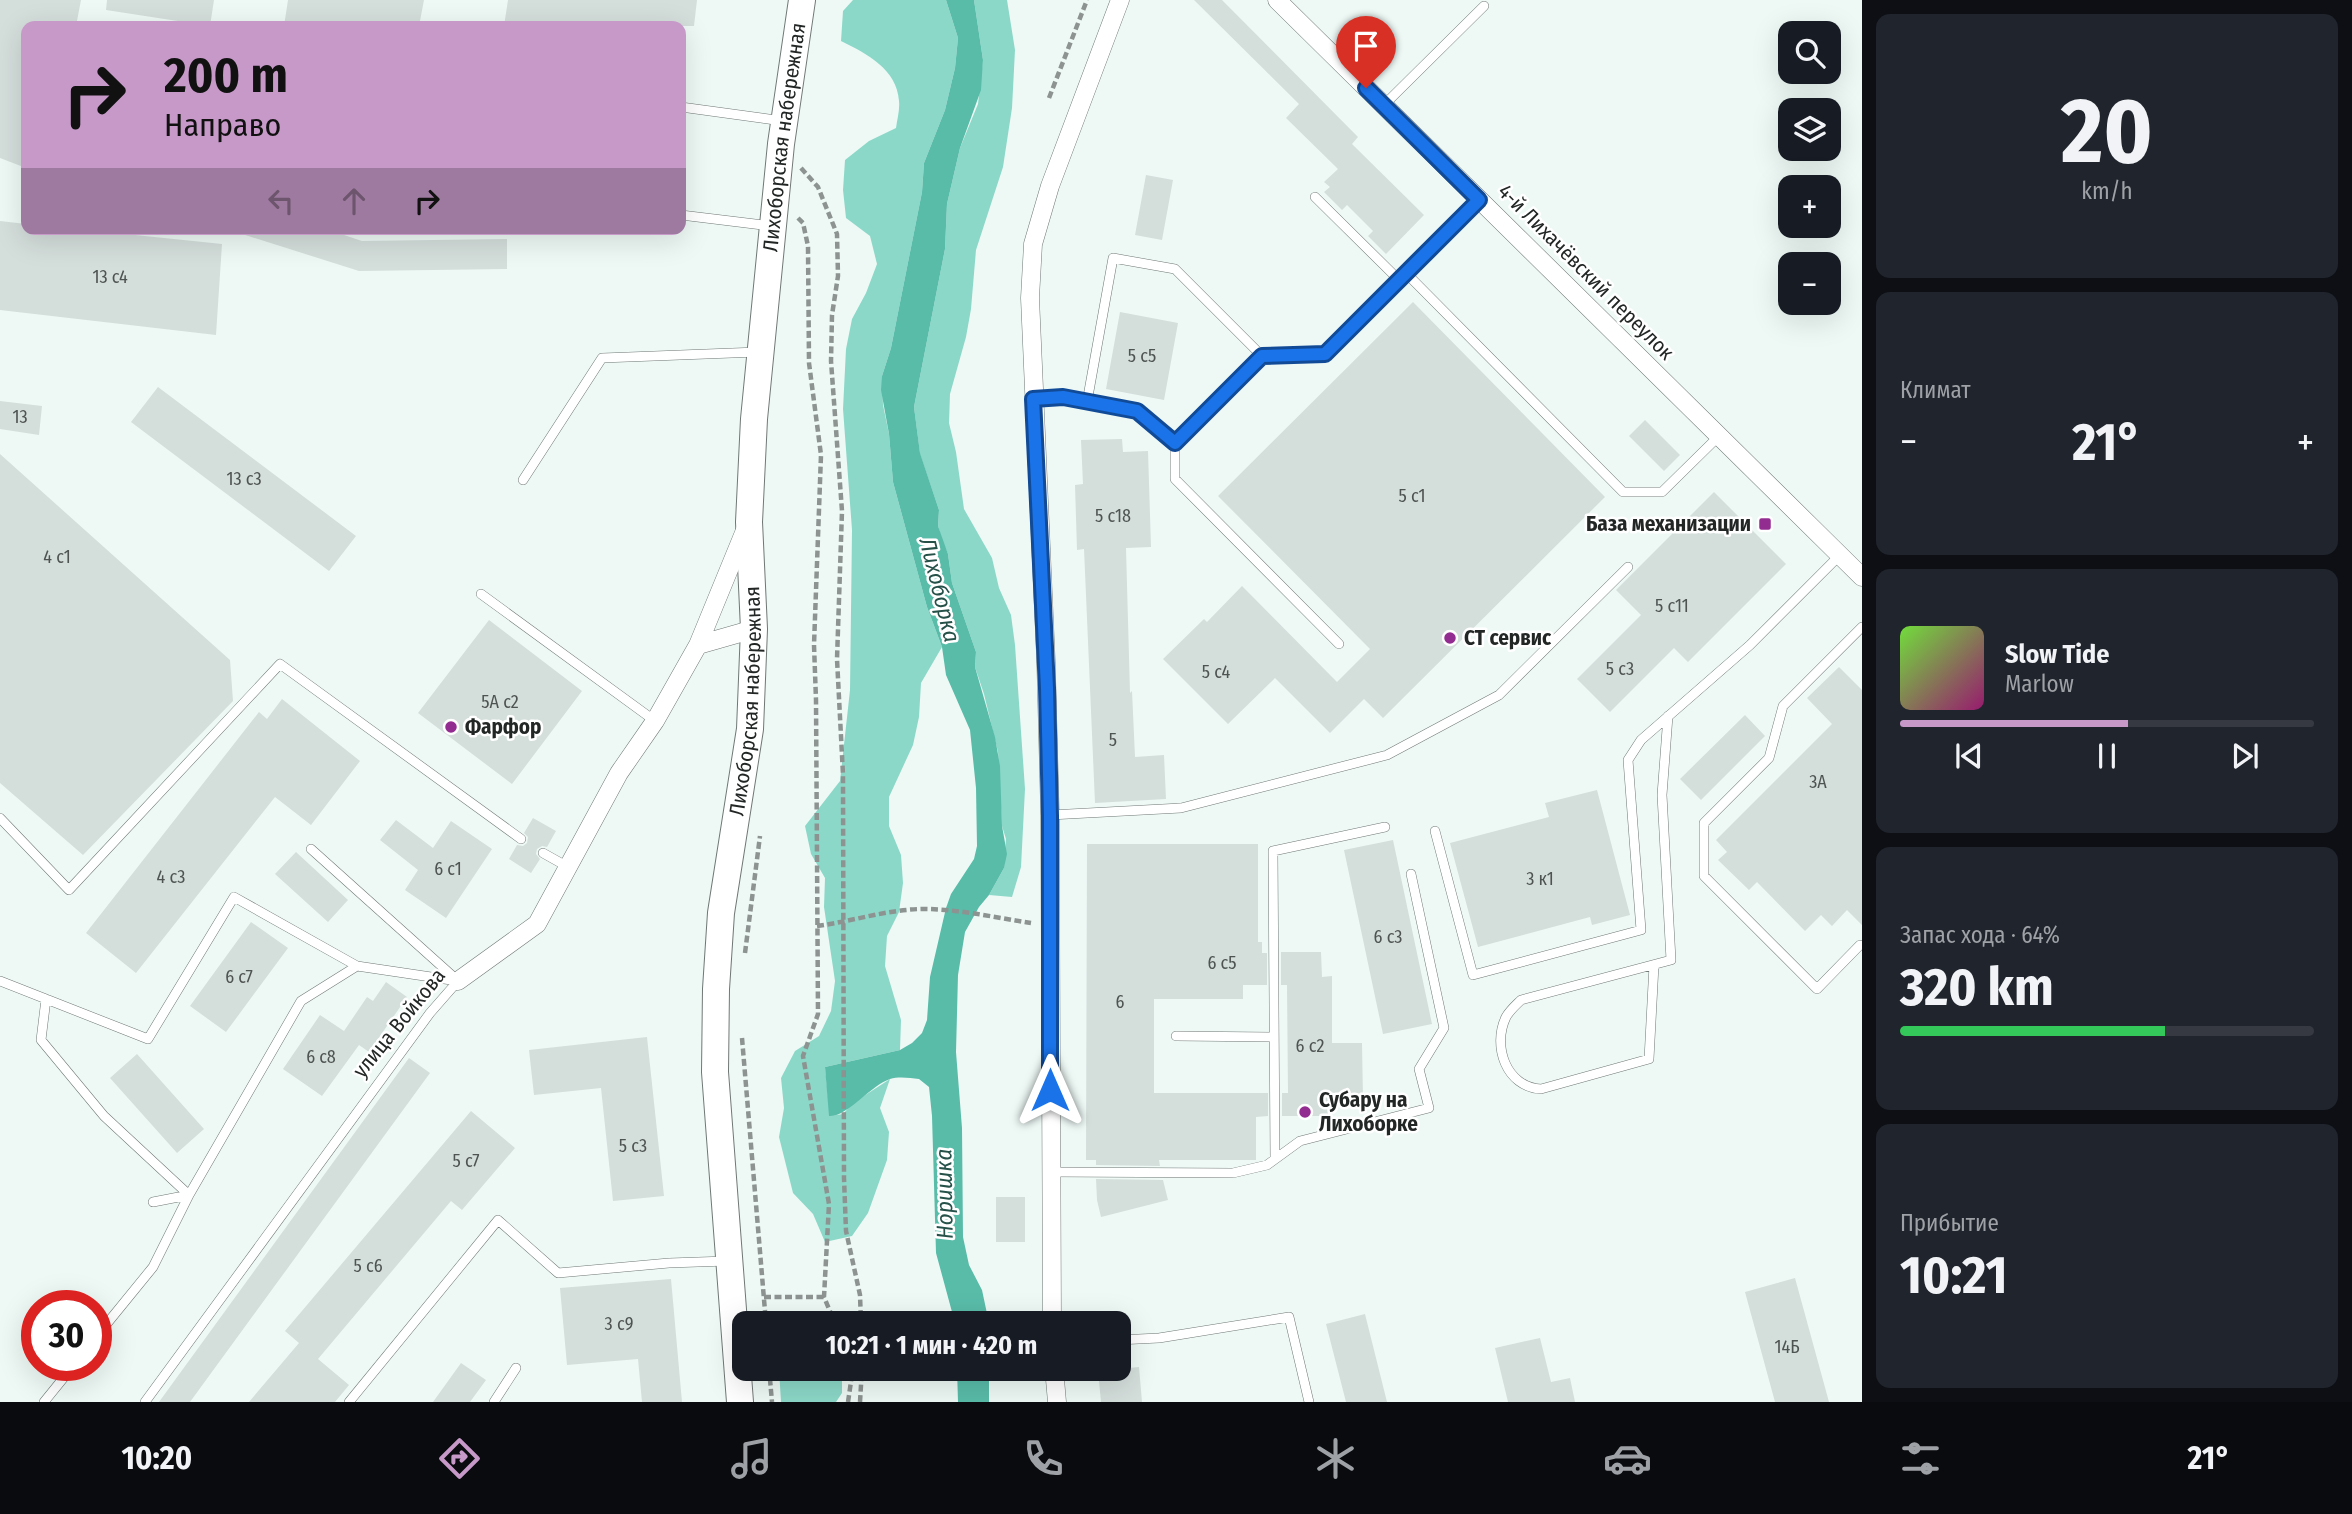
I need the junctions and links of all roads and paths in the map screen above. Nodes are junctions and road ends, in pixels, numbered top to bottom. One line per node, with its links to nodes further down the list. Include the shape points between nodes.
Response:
1 (802, 0): 9 (street, Лихоборская набережная)
2 (1087, 0): 6 (path)
3 (1120, 0): 18 (street, via 1033,244)
4 (1277, 0): 7 (street, 4-й Лихачёвский переулок)
5 (1484, 6): 7 (lane)
6 (1049, 98)
7 (1384, 105): 12 (street, 4-й Лихачёвский переулок)
8 (686, 108): 9 (lane)
9 (784, 121): 14 (street, Лихоборская набережная)
10 (795, 164): 44 (path, via 818,187 837,234 831,361 842,511 837,659)
11 (1315, 197): 15 (lane)
12 (1479, 200): 15 (lane); 20 (street, 4-й Лихачёвский переулок)
13 (686, 215): 14 (lane)
14 (785, 221): 16 (street, Лихоборская набережная); 45 (path, via 803,223 808,246 809,363 821,455 814,645)
15 (1402, 276): 17 (lane, via 1325,354); 20 (lane, via 1623,492 1662,492)
16 (760, 351): 22 (lane, via 602,358); 23 (street, Лихоборская набережная)
17 (1262, 356): 19 (lane, via 1175,269 1114,258); 21 (lane)
18 (1033, 399): 19 (lane); 34 (street)
19 (1087, 401): 21 (lane, via 1137,411)
20 (1719, 436): 24 (street, 4-й Лихачёвский переулок)
21 (1175, 443): 30 (lane, via 1175,479)
22 (523, 480)
23 (749, 522): 29 (street, Лихоборская набережная); 31 (street, улица Войкова)
24 (1840, 555): 26 (street, 4-й Лихачёвский переулок); 32 (lane, via 1750,645)
25 (1628, 567): 34 (lane, via 1499,695 1387,755 1181,808)
26 (1862, 577)
27 (481, 594): 33 (lane)
28 (1862, 627): 46 (lane, via 1783,706 1769,758 1704,822 1704,876 1816,989)
29 (754, 629): 31 (street); 58 (street, Лихоборская набережная, via 750,729 721,913 716,989 715,1072)
30 (1339, 644)
31 (698, 645): 33 (street, улица Войкова)
32 (1668, 716): 37 (lane, via 1641,740 1628,760 1641,930 1473,975); 47 (lane, via 1662,794 1671,960)
33 (654, 721): 41 (street, улица Войкова, via 619,773)
34 (1050, 816): 55 (street)
35 (0, 818): 38 (lane, via 69,890 279,664)
36 (1385, 827): 53 (lane, via 1273,851)
37 (1435, 831)
38 (521, 839)
39 (311, 849): 50 (lane)
40 (543, 853): 41 (lane)
41 (568, 867): 50 (street, улица Войкова, via 537,923)
42 (1411, 874): 54 (lane, via 1444,1028 1419,1069 1429,1108 1300,1141)
43 (1020, 921): 44 (path, via 929,909 886,912)
44 (843, 923): 45 (path); 62 (path, via 844,1191)
45 (817, 926): 60 (path, via 818,1014 803,1056 829,1204)
46 (1860, 946)
47 (1654, 965): 47 (lane, via 1521,1000 1507,1014 1501,1034 1502,1058 1512,1077 1528,1089 1541,1090 1649,1059)
48 (357, 966): 50 (lane); 51 (lane, via 233,897 148,1038); 56 (lane, via 301,1002)
49 (0, 981): 51 (lane)
50 (458, 981): 73 (lane, улица Войкова)
51 (46, 999): 56 (lane, via 41,1040 104,1116)
52 (1177, 1036): 53 (lane)
53 (1274, 1037): 54 (lane)
54 (1275, 1158): 55 (lane, via 1267,1165 1233,1173)
55 (1050, 1172): 63 (street)
56 (189, 1195): 57 (lane); 64 (lane, via 153,1267)
57 (153, 1202)
58 (729, 1261): 74 (lane, via 558,1273 498,1220); 76 (street, Лихоборская набережная)
59 (764, 1297): 60 (path)
60 (824, 1297): 61 (path)
61 (830, 1311)
62 (861, 1311)
63 (1052, 1311)
64 (112, 1317)
65 (1131, 1339): 81 (lane, via 1289,1317)
66 (516, 1368): 75 (lane)
67 (61, 1381): 72 (lane)
68 (770, 1381): 77 (path)
69 (851, 1381): 78 (path)
70 (861, 1381): 79 (path)
71 (1055, 1381): 80 (street)
72 (44, 1402)
73 (145, 1402)
74 (349, 1402)
75 (494, 1402)
76 (740, 1402)
77 (772, 1402)
78 (848, 1402)
79 (860, 1402)
80 (1057, 1402)
81 (1310, 1402)

